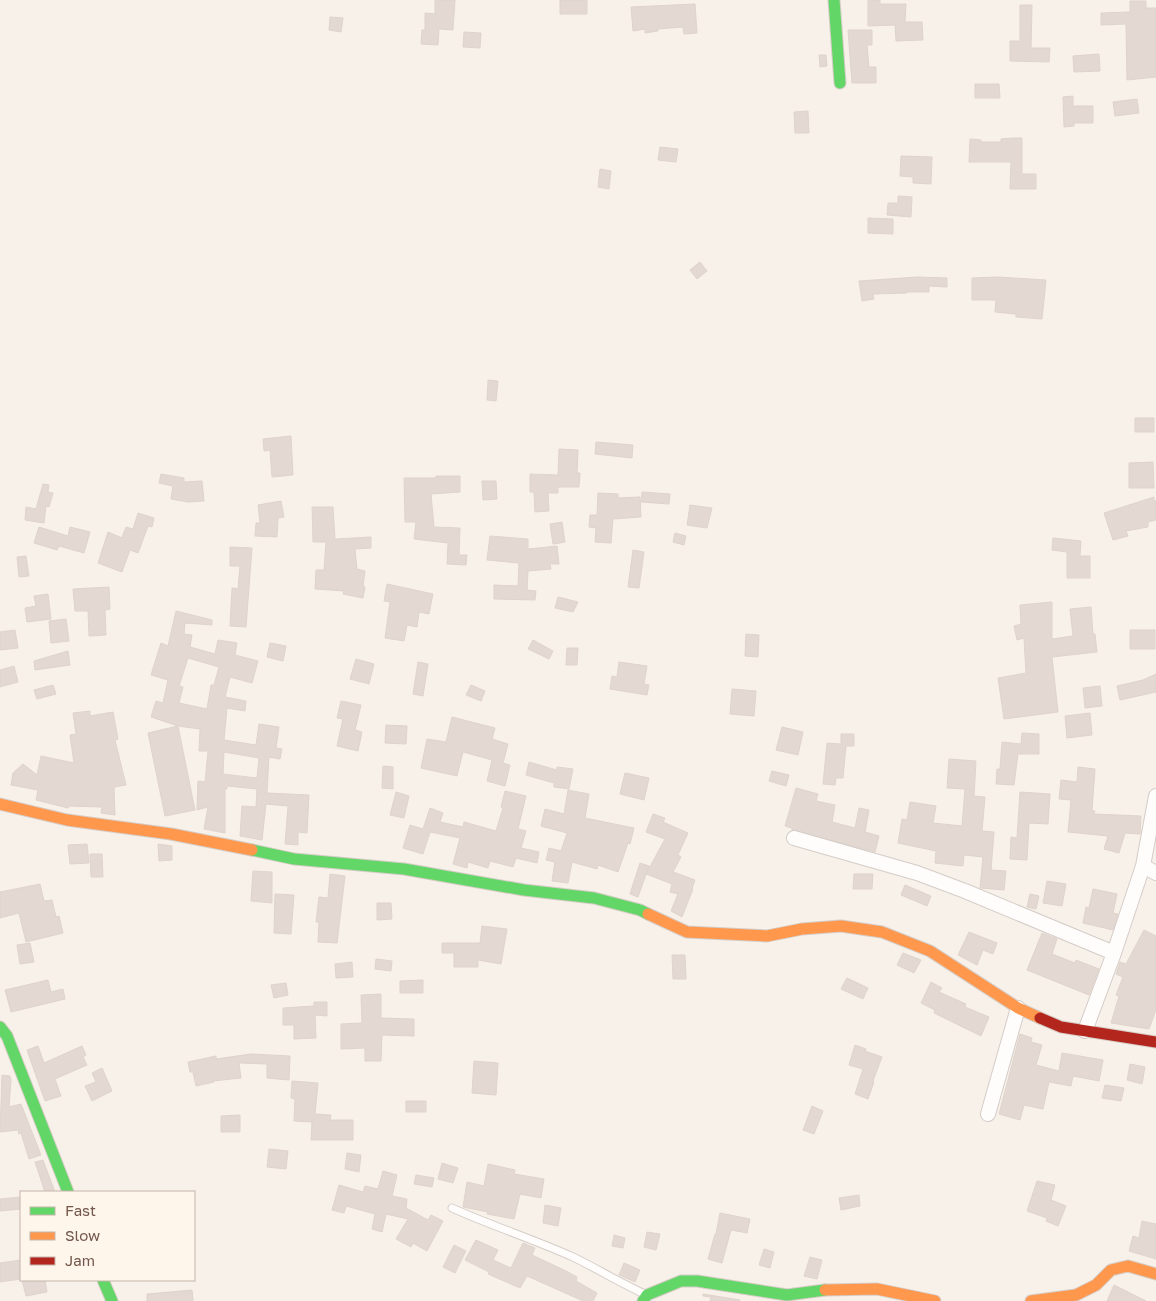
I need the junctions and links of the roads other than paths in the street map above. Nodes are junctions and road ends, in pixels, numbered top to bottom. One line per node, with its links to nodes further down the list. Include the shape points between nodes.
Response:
1 (834, 0): 2 (street)
2 (840, 83)
3 (1156, 796): 6 (street)
4 (0, 804): 9 (street, via 67,820 171,834 294,859 404,869 524,890 594,898 640,910 687,932 766,936 841,926 882,932 930,951)
5 (794, 838): 8 (street, via 917,873)
6 (1143, 866): 7 (street); 8 (street)
7 (1156, 873)
8 (1114, 953): 11 (street)
9 (1018, 1008): 11 (street, via 1061,1027); 13 (street)
10 (0, 1027): 14 (street)
11 (1085, 1031): 12 (street)
12 (1156, 1042)
13 (988, 1114)
14 (68, 1191)
15 (452, 1208): 18 (lane, via 574,1258)
16 (1156, 1274): 21 (street, via 1128,1266 1111,1270 1096,1285 1076,1295)
17 (103, 1281): 19 (street)
18 (645, 1298): 20 (street, via 681,1281 697,1281 786,1295 877,1289)
19 (112, 1301)
20 (935, 1301)
21 (1031, 1301)

